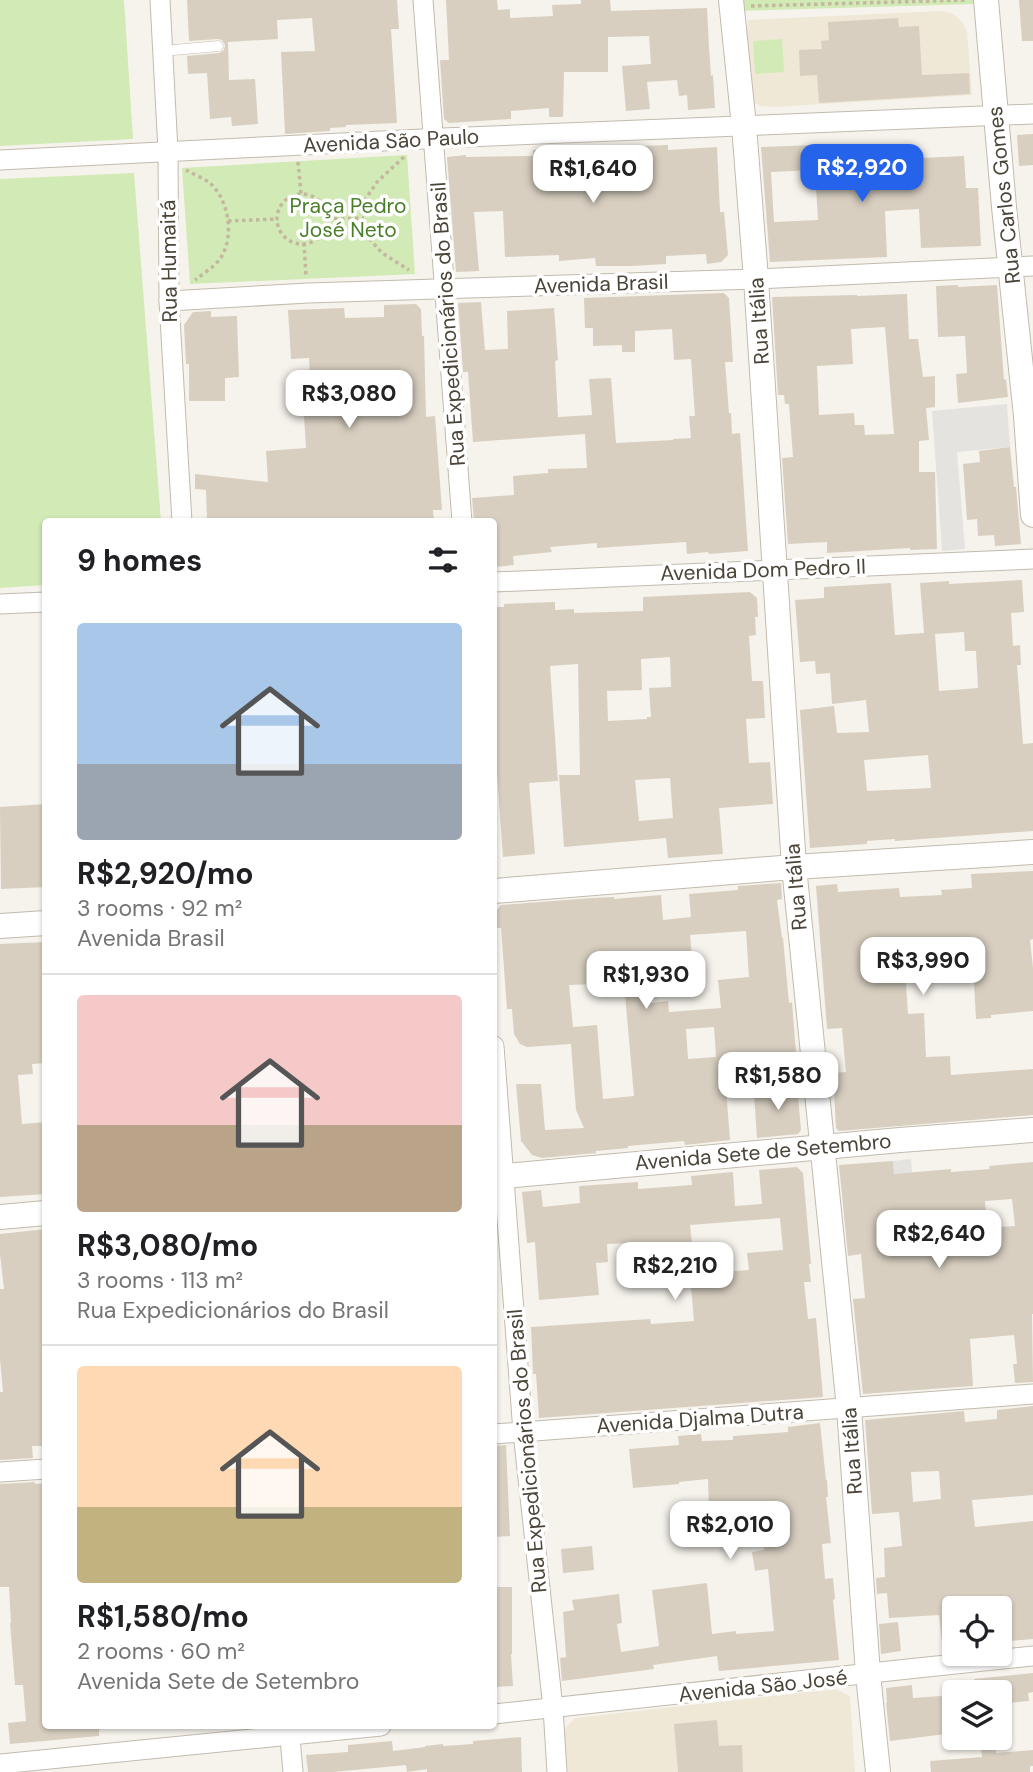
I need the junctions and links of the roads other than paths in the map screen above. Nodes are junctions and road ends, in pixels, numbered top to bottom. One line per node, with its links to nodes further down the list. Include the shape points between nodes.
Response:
1 (160, 0): 6 (street, Rua Humaitá)
2 (423, 0): 10 (street, Rua Expedicionários do Brasil)
3 (986, 0): 8 (street, Rua Carlos Gomes)
4 (731, 3): 9 (street, Rua Itália)
5 (218, 47): 6 (lane)
6 (163, 51): 11 (street, Rua Humaitá)
7 (1033, 114): 8 (street, Avenida São Paulo)
8 (996, 116): 9 (street, Avenida São Paulo); 13 (street, Rua Carlos Gomes)
9 (744, 126): 10 (street, Avenida São Paulo); 14 (street, Rua Itália)
10 (434, 139): 11 (street, Avenida São Paulo); 15 (street, Rua Expedicionários do Brasil)
11 (168, 151): 12 (street, Avenida São Paulo); 16 (street, Rua Humaitá)
12 (0, 160)
13 (1022, 267): 14 (street, Avenida Brasil); 17 (street, Rua Carlos Gomes)
14 (756, 279): 15 (street, Avenida Brasil); 21 (street, Rua Itália)
15 (445, 290): 16 (street, Avenida Brasil); 19 (street, Rua Expedicionários do Brasil)
16 (169, 301): 18 (street, Rua Humaitá)
17 (1033, 515)
18 (182, 518)
19 (463, 518)
20 (1033, 559): 21 (street, Avenida Dom Pedro II)
21 (776, 570): 22 (street, Avenida Dom Pedro II); 26 (street, Rua Itália)
22 (497, 582)
23 (42, 602): 24 (street)
24 (0, 604)
25 (1033, 852): 26 (street)
26 (794, 867): 27 (street); 32 (street, Rua Itália)
27 (497, 891)
28 (42, 923): 29 (street)
29 (0, 926)
30 (497, 1125): 33 (street, Rua Expedicionários do Brasil)
31 (1033, 1130): 32 (street, Avenida Sete de Setembro)
32 (822, 1147): 33 (street, Avenida Sete de Setembro); 37 (street, Rua Itália)
33 (499, 1177): 38 (street, Rua Expedicionários do Brasil)
34 (42, 1213): 35 (street)
35 (0, 1217)
36 (1033, 1394): 37 (street, Avenida Djalma Dutra)
37 (849, 1408): 38 (street, Avenida Djalma Dutra); 43 (street, Rua Itália)
38 (523, 1432): 39 (street, Avenida Djalma Dutra); 44 (street, Rua Expedicionários do Brasil)
39 (497, 1434)
40 (42, 1468): 41 (street)
41 (0, 1472)
42 (1033, 1657): 43 (street, Avenida São José)
43 (868, 1674): 44 (street, Avenida São José); 53 (street, Rua Itália)
44 (553, 1708): 45 (street, Avenida São José); 52 (street, Rua Expedicionários do Brasil)
45 (497, 1714)
46 (313, 1729): 47 (street)
47 (290, 1730): 49 (street); 51 (street)
48 (0, 1756): 49 (street)
49 (0, 1764): 50 (street)
50 (1, 1772)
51 (293, 1772)
52 (557, 1772)
53 (877, 1772)

